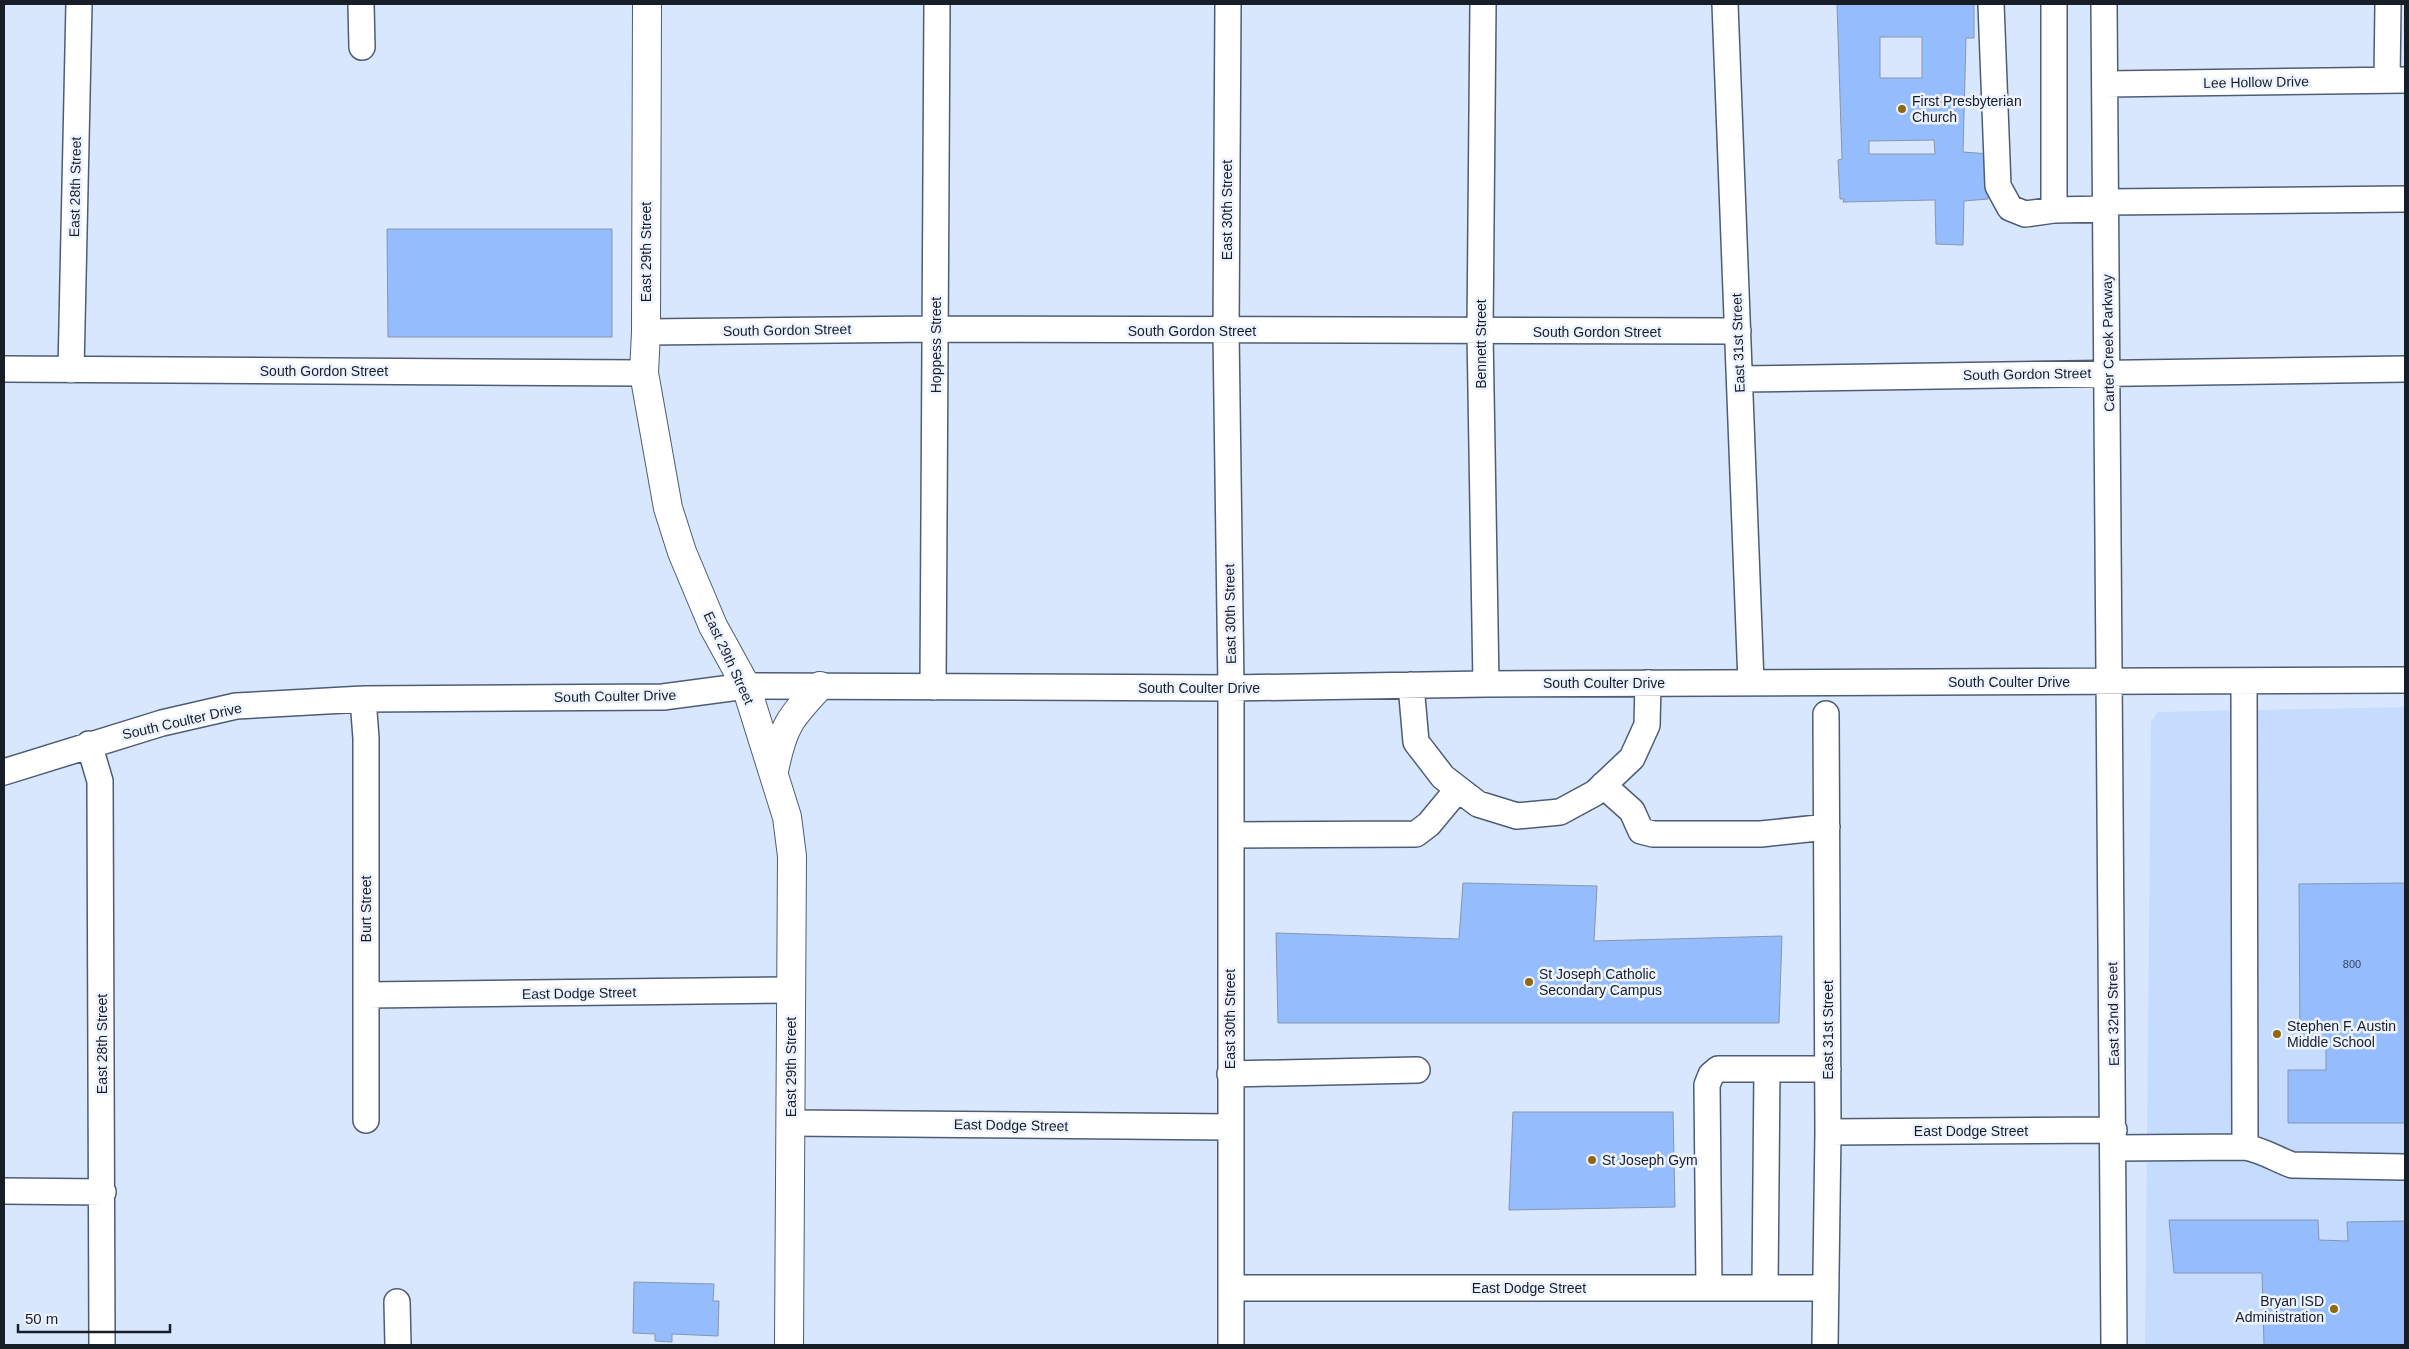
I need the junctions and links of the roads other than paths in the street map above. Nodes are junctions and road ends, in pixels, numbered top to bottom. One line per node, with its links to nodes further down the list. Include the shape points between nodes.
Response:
1 (78, 4): 25 (street, East 28th Street)
2 (361, 4): 12 (street)
3 (647, 4): 21 (main road, East 29th Street)
4 (937, 4): 18 (street, Hoppess Street)
5 (1228, 4): 19 (street, East 30th Street)
6 (1483, 4): 22 (street, Bennett Street)
7 (1725, 4): 20 (street, East 31st Street)
8 (1991, 4): 17 (street, via 1998,186 2010,208 2025,214)
9 (2054, 4): 17 (street)
10 (2104, 4): 14 (street, Carter Creek Parkway)
11 (2388, 4): 13 (street)
12 (362, 47)
13 (2396, 80): 14 (street, Lee Hollow Drive)
14 (2106, 84): 16 (street, Carter Creek Parkway)
15 (2405, 199): 16 (street)
16 (2106, 206): 17 (street); 26 (street, Carter Creek Parkway)
17 (2054, 210)
18 (936, 329): 19 (street, South Gordon Street); 21 (street, South Gordon Street); 38 (street, Hoppess Street)
19 (1226, 331): 22 (street, South Gordon Street); 39 (street, East 30th Street)
20 (1738, 331): 22 (street, South Gordon Street); 28 (street, East 31st Street)
21 (646, 332): 27 (main road, East 29th Street)
22 (1480, 332): 34 (street, Bennett Street)
23 (4, 369): 25 (street, South Gordon Street)
24 (2405, 369): 26 (street, South Gordon Street)
25 (71, 370): 27 (street, South Gordon Street)
26 (2108, 372): 28 (street, South Gordon Street); 31 (street, Carter Creek Parkway)
27 (644, 374): 36 (main road, East 29th Street, via 668,508 679,543 713,626)
28 (1740, 379): 33 (street, East 31st Street)
29 (2405, 680): 30 (street, South Coulter Drive)
30 (2244, 681): 31 (street, South Coulter Drive); 60 (street)
31 (2109, 682): 33 (street, South Coulter Drive); 59 (street, East 32nd Street)
32 (1648, 683): 33 (street, South Coulter Drive); 34 (street, South Coulter Drive); 45 (street, via 1647,725 1632,758)
33 (1751, 683)
34 (1486, 684): 35 (street, South Coulter Drive)
35 (1411, 685): 39 (street, South Coulter Drive); 46 (street, via 1416,742 1443,777)
36 (746, 686): 37 (street, South Coulter Drive); 40 (street, South Coulter Drive, via 663,697); 43 (main road, East 29th Street)
37 (820, 686): 38 (street, South Coulter Drive); 43 (main road, via 787,724)
38 (933, 687): 39 (street, South Coulter Drive)
39 (1231, 688): 48 (street, East 30th Street)
40 (363, 699): 42 (street, South Coulter Drive, via 236,706); 50 (street, Burt Street, via 366,738)
41 (1826, 714): 47 (street, East 31st Street)
42 (89, 744): 44 (street, South Coulter Drive); 63 (street, East 28th Street, via 100,781)
43 (774, 771): 49 (main road, East 29th Street, via 788,817 792,856)
44 (4, 772)
45 (1603, 785): 46 (street, via 1595,793 1560,812 1517,816 1478,804); 47 (street, via 1632,811 1641,831 1653,834 1761,834)
46 (1458, 789): 48 (street, via 1430,824 1416,834)
47 (1827, 827): 52 (street, East 31st Street)
48 (1231, 835): 54 (street, East 30th Street)
49 (791, 990): 50 (street, East Dodge Street); 56 (main road, East 29th Street)
50 (366, 995): 55 (street, Burt Street)
51 (1767, 1069): 52 (street); 65 (street, via 1718,1069 1707,1085); 66 (street)
52 (1828, 1069): 58 (street, East 31st Street)
53 (1417, 1070): 54 (street)
54 (1230, 1074): 57 (street, East 30th Street)
55 (366, 1120)
56 (791, 1123): 57 (street, East Dodge Street); 71 (main road, East 29th Street)
57 (1230, 1127): 64 (street, East 30th Street)
58 (1828, 1132): 59 (street, East Dodge Street); 67 (street, East 31st Street)
59 (2114, 1139): 60 (street, East Dodge Street); 74 (street, East 32nd Street)
60 (2245, 1147): 61 (street, via 2292,1164)
61 (2405, 1167)
62 (4, 1191): 63 (street)
63 (103, 1192): 69 (street, East 28th Street)
64 (1231, 1288): 65 (street, East Dodge Street); 72 (street, East 30th Street)
65 (1709, 1288): 66 (street, East Dodge Street)
66 (1765, 1288): 67 (street, East Dodge Street)
67 (1826, 1288): 73 (street, East 31st Street)
68 (397, 1302): 70 (street)
69 (102, 1345)
70 (398, 1345)
71 (789, 1345)
72 (1231, 1345)
73 (1825, 1345)
74 (2114, 1345)

